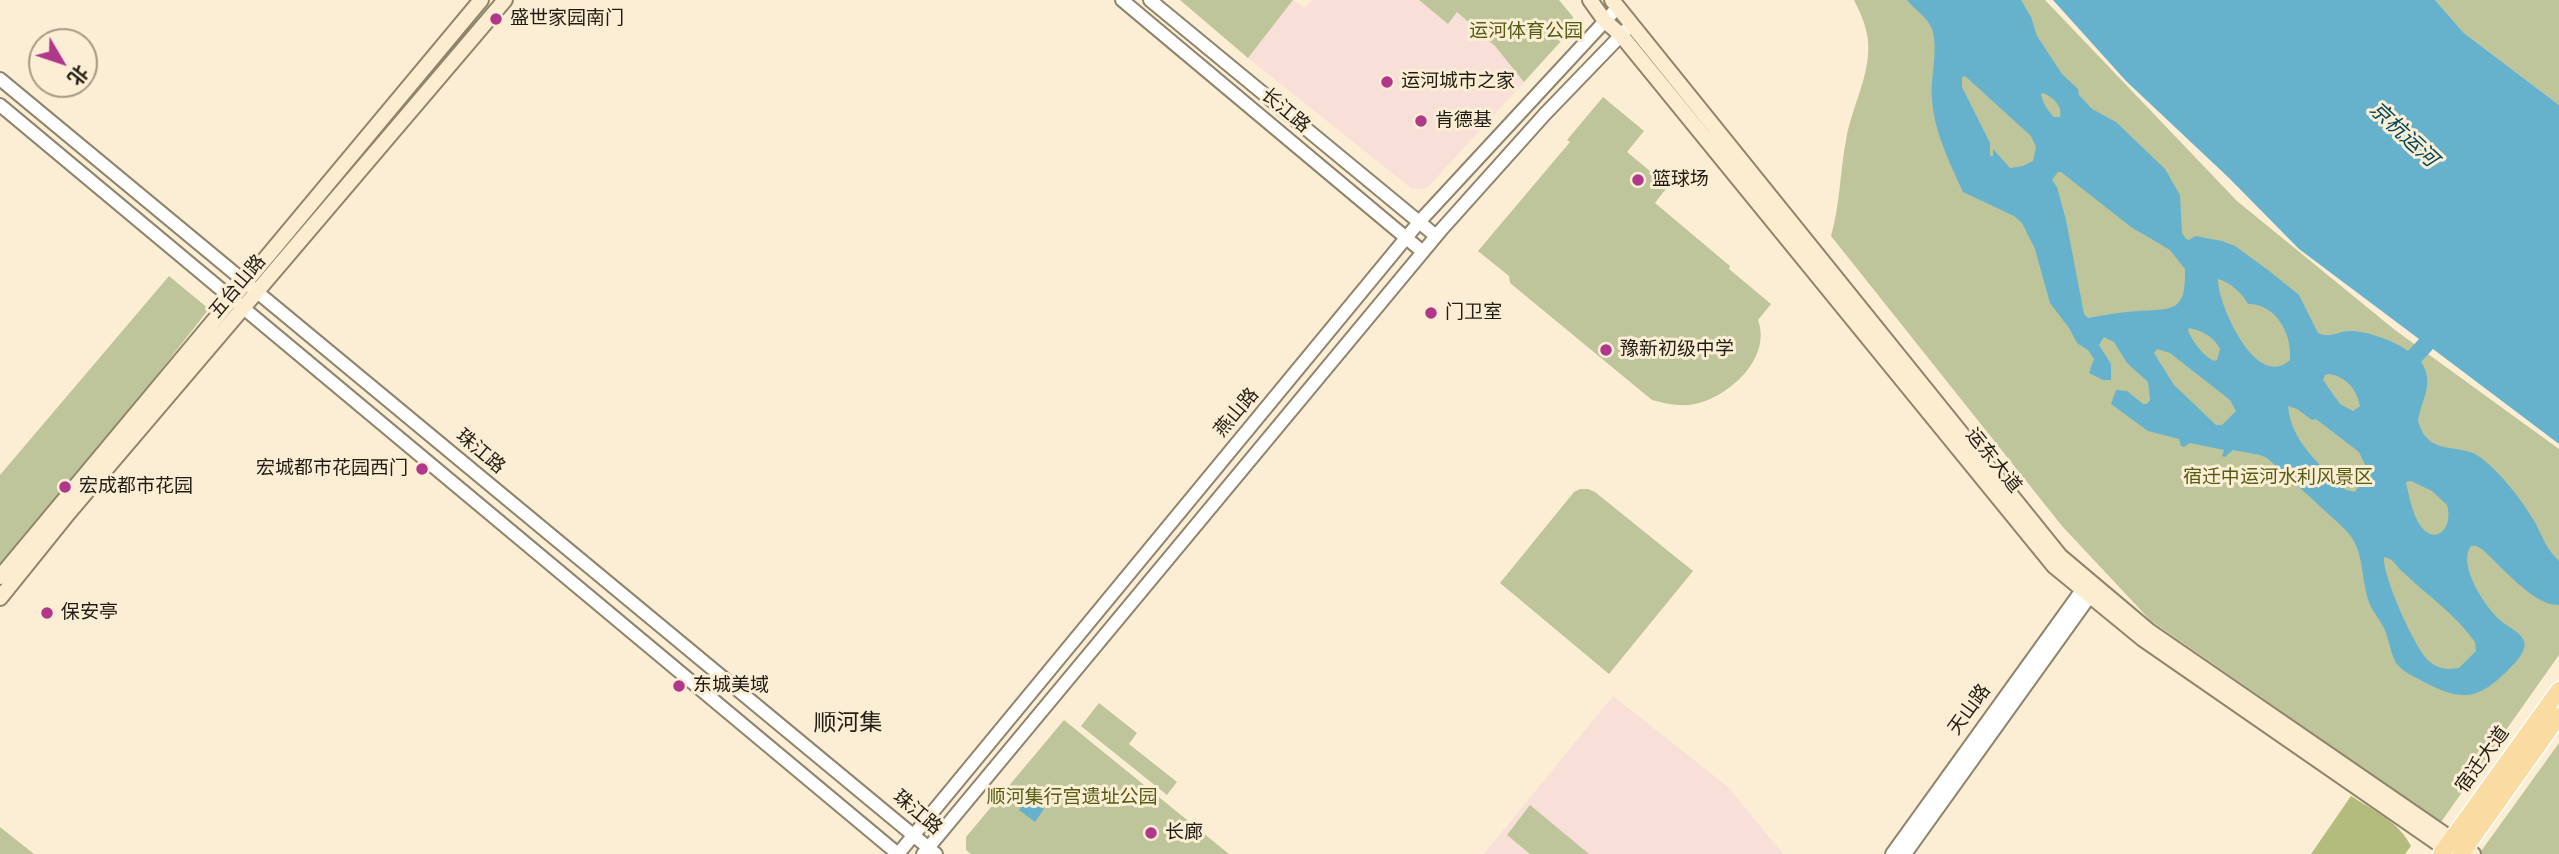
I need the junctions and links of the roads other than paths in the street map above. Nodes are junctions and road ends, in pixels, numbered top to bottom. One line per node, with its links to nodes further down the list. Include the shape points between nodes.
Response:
1 (481, 0): 16 (main road, 五台山路)
2 (505, 0): 17 (main road, 五台山路)
3 (1122, 0): 14 (street, 长江路)
4 (1150, 0): 12 (street, 长江路)
5 (1590, 0): 7 (main road, 运东大道)
6 (1615, 4): 7 (street, 燕山路); 8 (main road, 运东大道)
7 (1605, 21): 9 (main road, 运东大道); 12 (street, 燕山路)
8 (1632, 25): 9 (street, 燕山路); 26 (main road, 运东大道, via 2060,556 2149,631)
9 (1621, 36): 13 (street, 燕山路); 21 (main road, 运东大道, via 2044,556)
10 (0, 79): 16 (street, 珠江路)
11 (0, 105): 18 (street, 珠江路)
12 (1420, 221): 13 (street, 长江路); 14 (street, 燕山路)
13 (1436, 236): 15 (street, 燕山路)
14 (1407, 238): 15 (street, 长江路); 25 (street, 燕山路)
15 (1423, 252): 27 (street, 燕山路)
16 (245, 282): 17 (street, 珠江路); 18 (main road, 五台山路)
17 (258, 293): 19 (main road, 五台山路); 25 (street, 珠江路)
18 (232, 297): 19 (street, 珠江路); 20 (main road, 五台山路)
19 (245, 308): 22 (main road, 五台山路); 28 (street, 珠江路)
20 (0, 577)
21 (2086, 593): 26 (main road, 运东大道, via 2143,639); 29 (street, 天山路); 30 (street, 天山路)
22 (0, 598)
23 (2559, 690): 26 (main road, 宿迁大道)
24 (2559, 716): 26 (main road, 宿迁大道)
25 (913, 835): 27 (street, 珠江路); 28 (street, 燕山路)
26 (2456, 850)
27 (929, 852)
28 (898, 854)
29 (1892, 854)
30 (1905, 854)

